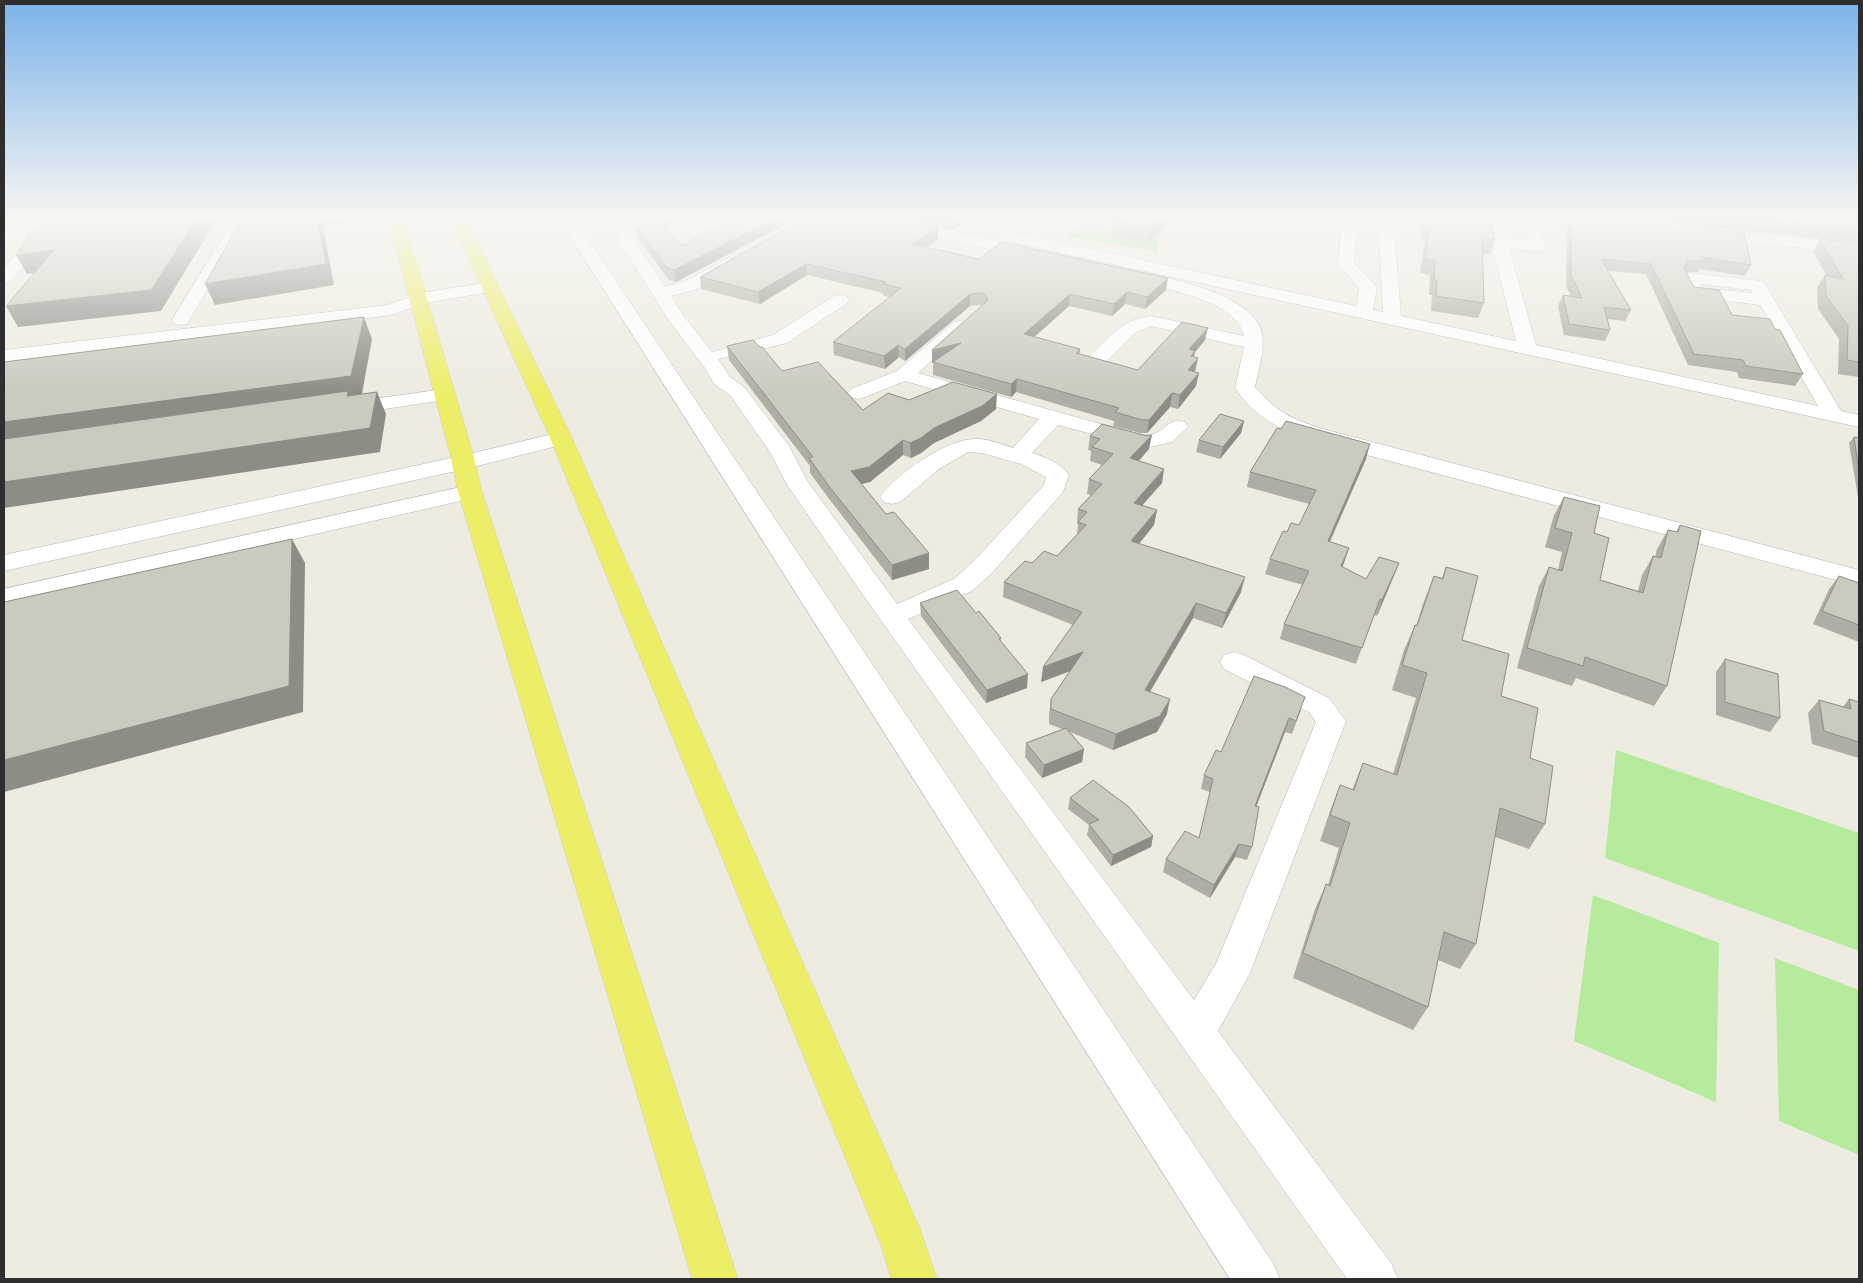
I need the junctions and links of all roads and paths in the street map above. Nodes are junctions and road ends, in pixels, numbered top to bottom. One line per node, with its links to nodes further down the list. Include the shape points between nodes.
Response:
1 (207, 277): 20 (street)
2 (413, 277): 14 (main road)
3 (485, 277): 12 (main road)
4 (604, 277): 48 (street)
5 (650, 277): 13 (street)
6 (706, 277): 13 (street, via 689,286)
7 (1139, 277): 22 (street, via 1194,289 1224,303 1245,318 1251,328)
8 (1209, 277): 18 (street)
9 (1358, 277): 18 (street, via 1368,287)
10 (1390, 277): 19 (street)
11 (1508, 277): 23 (street)
12 (490, 287): 14 (street); 35 (main road)
13 (660, 293): 25 (street)
14 (420, 298): 20 (street, via 390,296); 24 (street, via 392,310); 29 (main road)
15 (840, 300): 25 (street, via 780,339)
16 (1765, 300): 32 (street)
17 (977, 311): 27 (street)
18 (1364, 313): 19 (street)
19 (1392, 319): 23 (street)
20 (181, 320): 21 (street)
21 (4, 342)
22 (1252, 343): 26 (street, via 1142,321 1130,327); 41 (street, via 1246,388 1264,410 1311,433)
23 (1528, 349): 32 (street)
24 (4, 356)
25 (707, 358): 43 (street, via 722,382 736,391 781,451 797,483)
26 (1098, 359)
27 (904, 374): 28 (street); 31 (street)
28 (858, 393)
29 (444, 395): 30 (street); 37 (main road)
30 (327, 411)
31 (1054, 416): 34 (street, via 1154,442 1166,438); 36 (street)
32 (1834, 416): 33 (street)
33 (1859, 422)
34 (1177, 427)
35 (561, 438): 37 (street); 47 (main road, via 904,1245)
36 (1017, 456): 39 (street, via 976,445 962,447 946,454); 43 (street, via 1051,469 1058,476 1055,487 963,585)
37 (465, 462): 38 (main road); 40 (street)
38 (470, 492): 42 (street); 46 (main road)
39 (892, 496)
40 (4, 563)
41 (1859, 578)
42 (4, 597)
43 (892, 616): 45 (street)
44 (1234, 662): 45 (street, via 1319,705 1331,720 1230,973)
45 (1196, 1032): 49 (street)
46 (714, 1279)
47 (914, 1279)
48 (1257, 1279)
49 (1375, 1279)

